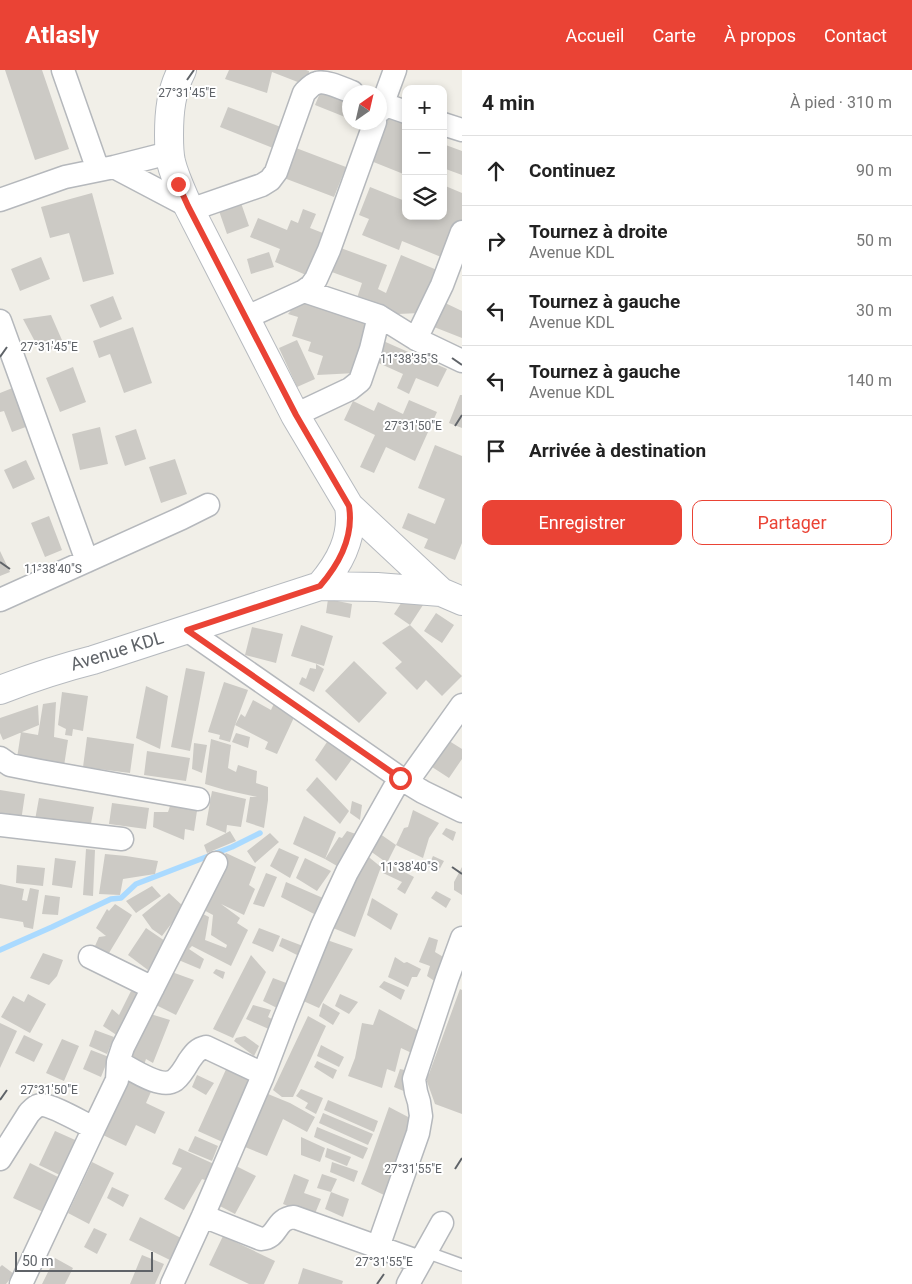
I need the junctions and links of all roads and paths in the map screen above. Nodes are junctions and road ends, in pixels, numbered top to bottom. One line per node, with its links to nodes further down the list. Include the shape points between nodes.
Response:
1 (63, 70): 12 (street)
2 (182, 70): 11 (street, via 170,109)
3 (394, 70): 5 (street)
4 (342, 88): 14 (street, via 317,82 304,93 276,172 270,180)
5 (387, 89)
6 (387, 111): 7 (street)
7 (402, 112)
8 (447, 125): 10 (street)
9 (372, 130): 16 (street, via 330,250 316,279)
10 (462, 130)
11 (169, 153): 12 (street); 14 (street)
12 (106, 169): 13 (street, via 65,177); 14 (street)
13 (0, 200)
14 (189, 208): 18 (street)
15 (462, 232): 20 (street, via 442,285)
16 (304, 291): 17 (street); 18 (street)
17 (379, 316): 20 (street); 22 (street, via 360,381)
18 (245, 318): 22 (street)
19 (0, 320): 25 (street)
20 (416, 338): 21 (street)
21 (462, 361)
22 (296, 415): 24 (street)
23 (208, 505): 25 (street)
24 (349, 506): 26 (street, via 351,516 346,545); 27 (street)
25 (87, 561): 28 (street)
26 (320, 586): 27 (street, Avenue KDL, via 377,587); 29 (street, Avenue KDL)
27 (452, 597)
28 (0, 600)
29 (187, 630): 30 (street, Avenue KDL); 33 (street)
30 (0, 690)
31 (462, 705): 33 (street)
32 (0, 758): 34 (street, via 32,769)
33 (403, 780): 35 (street); 44 (street, via 347,872 296,988)
34 (198, 799)
35 (462, 811)
36 (0, 825): 37 (street)
37 (122, 839)
38 (216, 863): 42 (street)
39 (462, 938): 41 (street)
40 (90, 957): 42 (street)
41 (454, 981): 49 (street, via 414,1079 421,1116 418,1133)
42 (153, 988): 43 (street)
43 (118, 1062): 44 (street, via 165,1083 180,1075 194,1053 206,1047); 45 (street, via 117,1080)
44 (263, 1074): 47 (street)
45 (94, 1128): 46 (street, via 40,1104 29,1113); 52 (street)
46 (0, 1159)
47 (203, 1216): 49 (street, via 261,1239 268,1239 281,1221 294,1217); 53 (street)
48 (442, 1223): 50 (street)
49 (378, 1247): 50 (street)
50 (423, 1257): 51 (lane); 54 (street)
51 (462, 1265)
52 (21, 1284)
53 (172, 1284)
54 (408, 1284)

